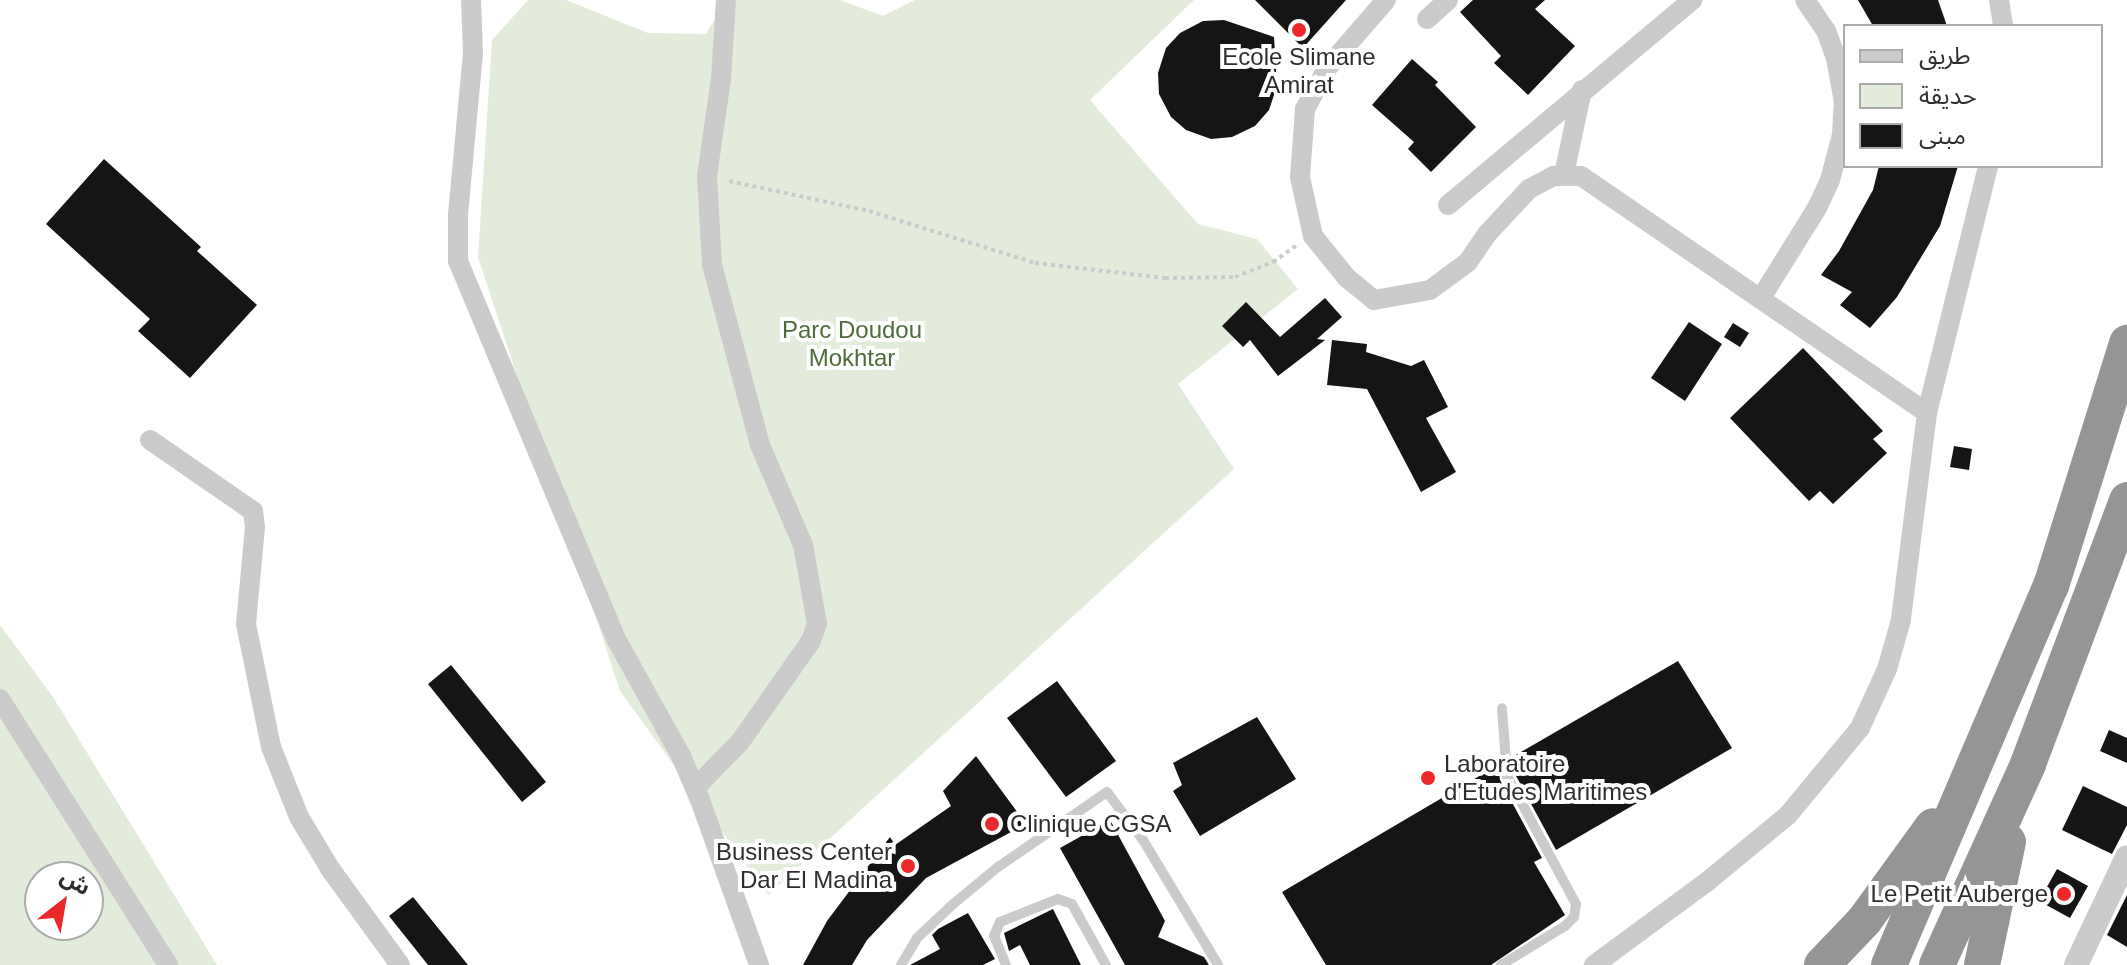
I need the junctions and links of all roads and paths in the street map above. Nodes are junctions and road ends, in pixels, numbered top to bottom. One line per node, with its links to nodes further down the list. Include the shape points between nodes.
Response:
1 (471, 0): 27 (street, via 472,81 458,261 616,639)
2 (726, 0): 15 (street)
3 (1386, 0): 17 (street, via 1328,67 1305,109 1300,177)
4 (1448, 0): 8 (street)
5 (1692, 0): 10 (street)
6 (1805, 0): 11 (street, via 1826,31)
7 (1999, 0): 9 (street)
8 (1427, 19)
9 (2003, 24)
10 (1582, 90): 14 (street); 16 (street)
11 (1843, 96)
12 (1843, 118): 18 (street, via 1830,180)
13 (1988, 168): 20 (street)
14 (1564, 174): 17 (street, via 1529,189 1468,262 1430,290 1401,298 1374,300 1347,278); 18 (street, via 1595,184)
15 (707, 176): 17 (path, via 869,211 1035,263 1165,278 1235,277 1273,262); 27 (street, via 712,264 726,325 760,445 803,545 817,624 811,641 740,742)
16 (1448, 205)
17 (1313, 236)
18 (1761, 298): 20 (street)
19 (2127, 343): 25 (highway, via 2051,586)
20 (1927, 413): 37 (street, via 1901,620 1881,684 1860,728 1788,815)
21 (150, 440): 30 (street, via 253,511 246,624 271,747 299,817)
22 (2127, 500): 26 (highway)
23 (0, 699): 29 (street)
24 (1502, 708): 36 (lane, via 1507,776 1576,904 1574,917 1565,926)
25 (1978, 762): 38 (highway, via 1897,880 1840,951); 39 (highway)
26 (2028, 764): 40 (highway); 41 (highway)
27 (695, 788): 31 (street)
28 (2127, 857): 42 (street)
29 (168, 965)
30 (400, 965)
31 (759, 965)
32 (901, 965): 35 (lane, via 917,938 952,905 1107,792 1143,840)
33 (1006, 965): 34 (lane, via 994,936 1000,922 1058,899 1072,904)
34 (1106, 965)
35 (1218, 965)
36 (1501, 965)
37 (1594, 965)
38 (1822, 965)
39 (1889, 965)
40 (1937, 965)
41 (1982, 965)
42 (2076, 965)

